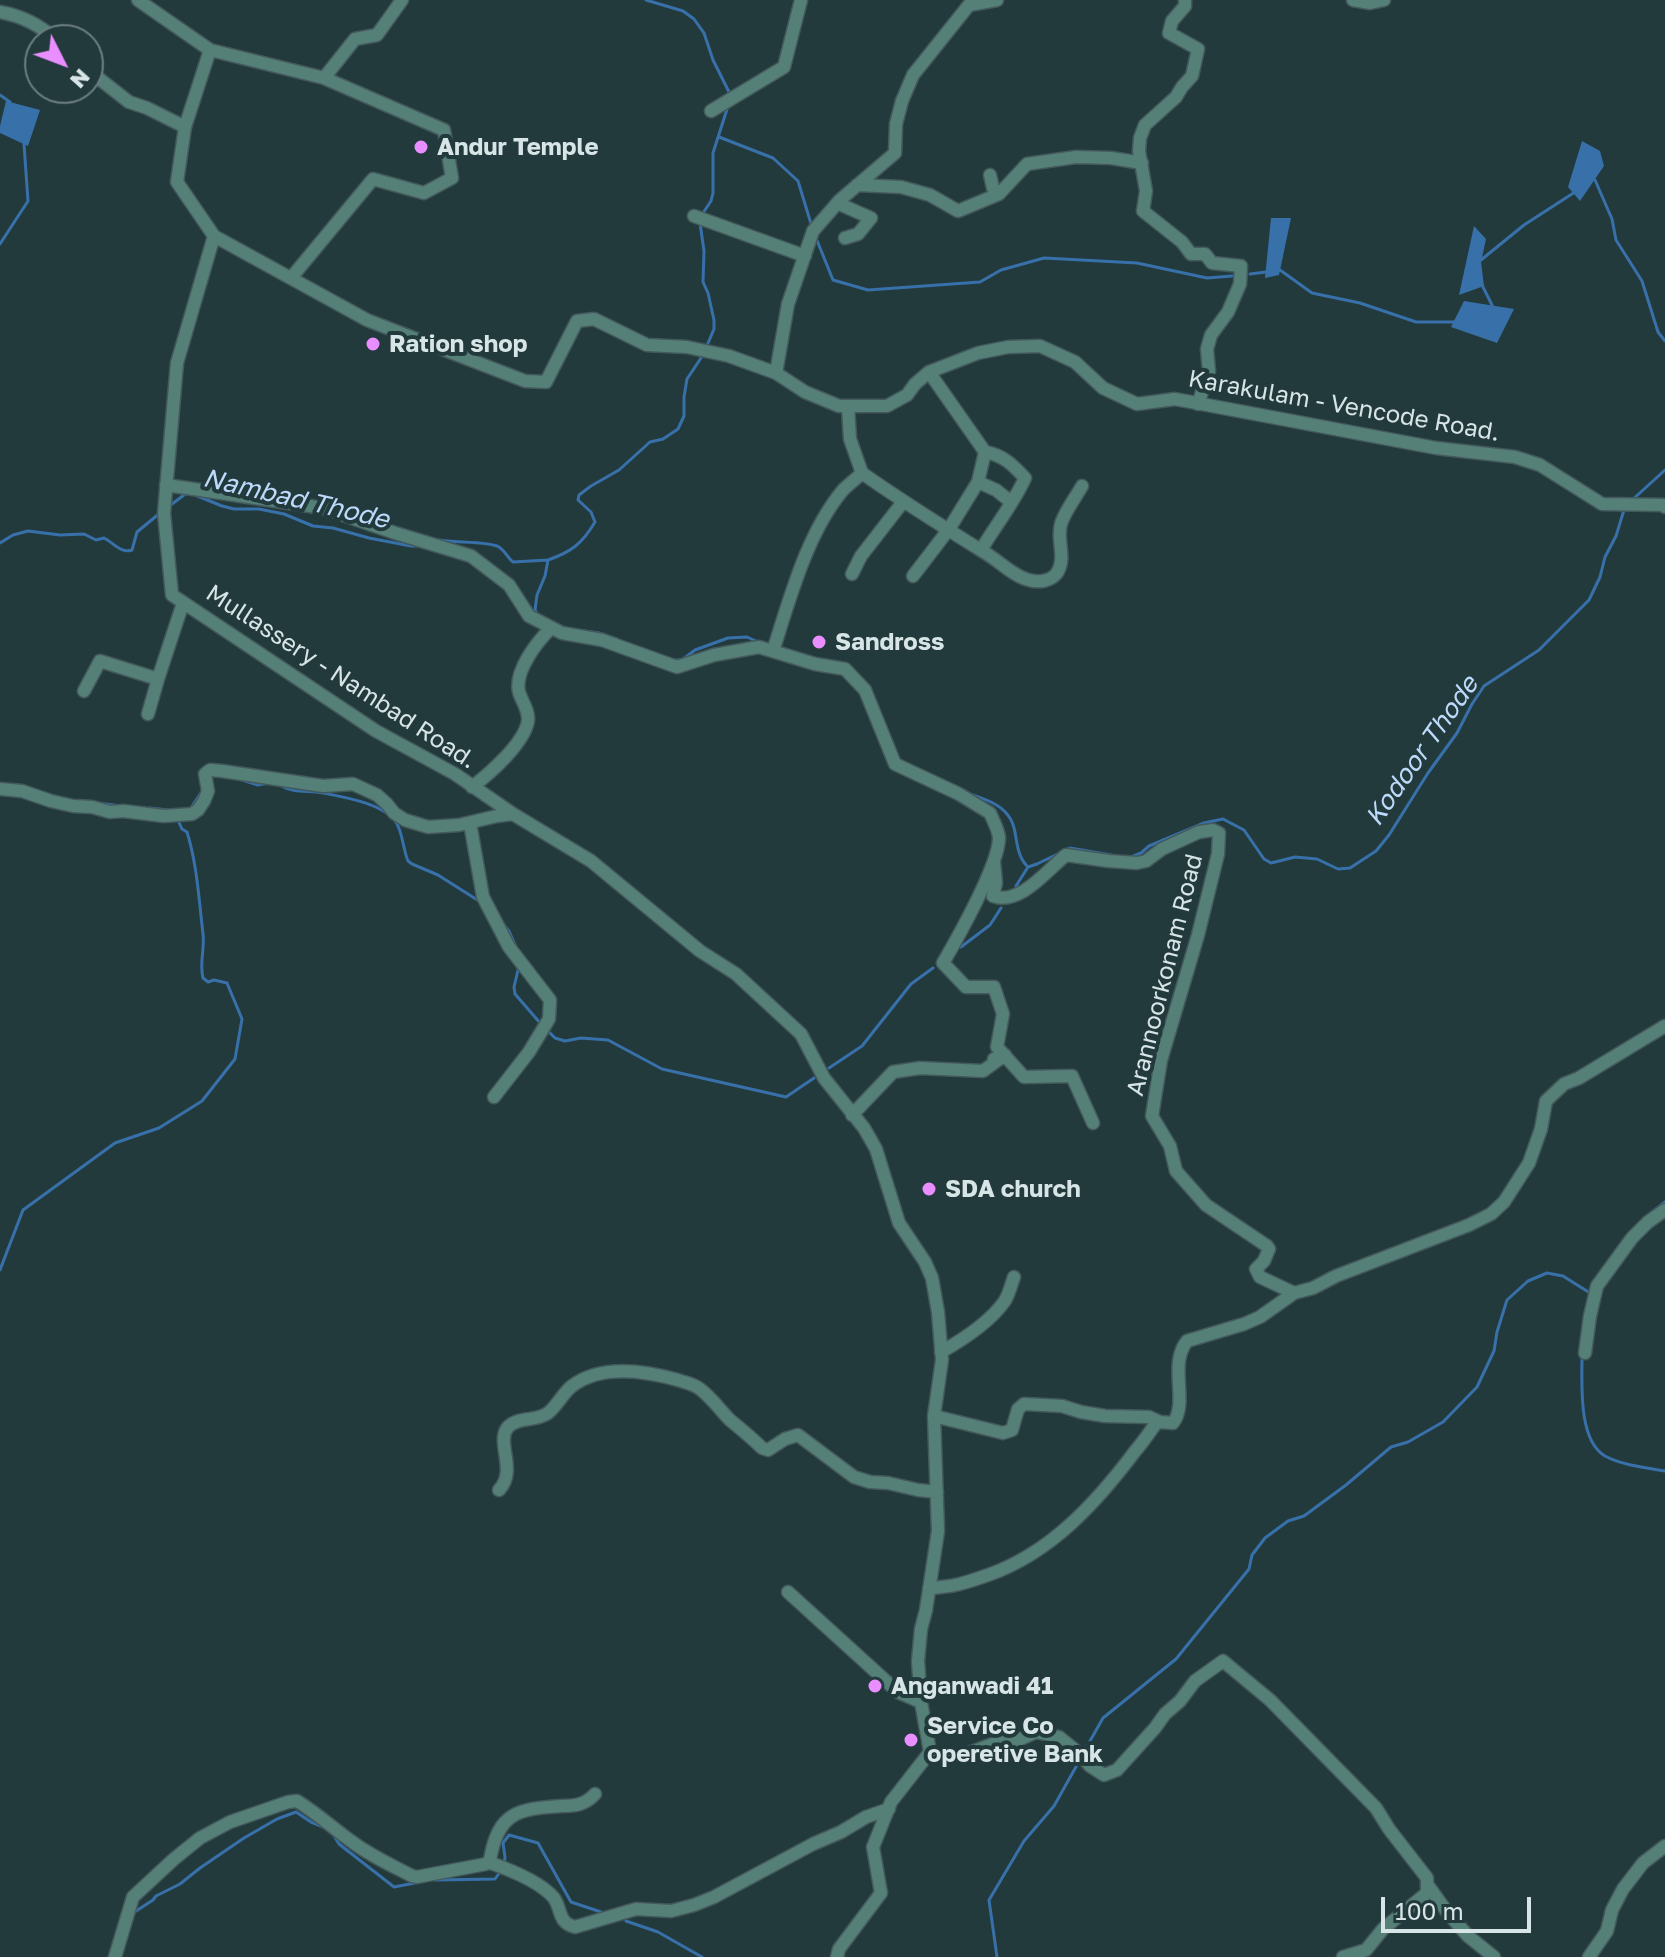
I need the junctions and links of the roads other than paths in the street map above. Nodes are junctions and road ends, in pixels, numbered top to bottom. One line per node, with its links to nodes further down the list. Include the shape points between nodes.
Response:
1 (138, 0): 10 (street)
2 (402, 0): 11 (street, via 377,35 355,39)
3 (801, 0): 13 (street, via 784,67)
4 (997, 0): 17 (street, via 969,5 913,75 896,124 895,153)
5 (1185, 0): 15 (street, via 1169,33 1198,49 1195,68 1176,97 1145,125)
6 (1353, 0): 7 (street)
7 (1384, 0)
8 (0, 12): 9 (street)
9 (36, 24)
10 (210, 50): 11 (street); 14 (street)
11 (324, 78): 24 (street, via 444,130 452,178 424,193 373,179)
12 (104, 82): 14 (street, via 129,102)
13 (717, 107)
14 (185, 127): 21 (street, via 177,182)
15 (1142, 163): 18 (street, via 1076,157 1027,164); 27 (street, via 1143,211 1191,254 1241,266 1228,312 1211,335 1209,371)
16 (990, 175): 18 (street)
17 (857, 185): 18 (street, via 901,187 958,211); 19 (street)
18 (999, 194)
19 (837, 203): 22 (street, via 871,218 858,234); 23 (street, via 813,231)
20 (694, 216): 23 (street)
21 (214, 236): 24 (street, Karakulam - Vencode Road.); 32 (street, Mullassery - Nambad Road., via 177,363)
22 (845, 238)
23 (805, 256): 26 (street, via 788,304)
24 (291, 278): 26 (street, Karakulam - Vencode Road., via 367,320 525,381 546,382 577,321 594,319 647,345 706,350)
25 (929, 372): 27 (street, Karakulam - Vencode Road., via 978,353 1040,346 1075,362 1103,388 1137,404 1175,399); 28 (street, Karakulam - Vencode Road., via 907,395 887,406); 29 (street)
26 (776, 373): 28 (street, Karakulam - Vencode Road., via 805,392)
27 (1198, 404): 36 (street, Karakulam - Vencode Road., via 1436,448 1515,457 1540,465 1602,504)
28 (848, 406): 30 (street, via 850,439)
29 (985, 452): 31 (street); 35 (street, via 1011,463 1025,478)
30 (862, 473): 34 (street); 43 (street, via 836,500 803,560)
31 (978, 482): 35 (street); 37 (street)
32 (166, 485): 41 (street, Mullassery - Nambad Road., via 172,595); 42 (street, Arannoorkonam Road, via 323,508 471,556 509,585 529,616)
33 (1082, 486): 38 (street, via 1061,523 1060,568 1049,580 1025,580)
34 (903, 502): 37 (street); 39 (street)
35 (1011, 502): 38 (street)
36 (1665, 507)
37 (949, 529): 38 (street); 40 (street)
38 (981, 550)
39 (852, 574)
40 (913, 576)
41 (183, 603): 44 (street); 47 (street, Mullassery - Nambad Road., via 376,731)
42 (551, 628): 43 (street, Arannoorkonam Road, via 677,667 759,647); 47 (street, via 518,677 528,713 526,727 489,775)
43 (773, 651): 51 (street, Arannoorkonam Road, via 845,669 865,690 895,764 990,813 999,837)
44 (158, 679): 45 (street, via 100,661); 46 (street)
45 (84, 691)
46 (148, 714)
47 (472, 787): 49 (street, Mullassery - Nambad Road.)
48 (0, 789): 50 (street, via 110,812 192,814 207,795 205,774 210,770 323,786 353,784 416,824)
49 (513, 814): 50 (street); 55 (street, Mullassery - Nambad Road., via 591,861 736,974 801,1034)
50 (470, 823): 54 (street, via 483,897 509,947 550,1000 549,1019)
51 (994, 858): 53 (street, Arannoorkonam Road, via 943,963 966,987 994,987 1003,1014); 59 (street, Arannoorkonam Road, via 993,896 1004,899 1034,886 1066,855 1137,863 1199,832 1219,833 1198,935 1161,1060 1152,1116 1170,1146 1176,1171 1206,1205 1267,1246 1256,1269 1260,1277)
52 (1665, 1026): 59 (street, via 1564,1084 1546,1101 1529,1163 1491,1214)
53 (999, 1057): 55 (street, via 983,1071 893,1072); 56 (street, via 1024,1077 1072,1076)
54 (494, 1097)
55 (852, 1115): 60 (street, Mullassery - Nambad Road., via 876,1149 899,1223 932,1278)
56 (1093, 1123)
57 (1665, 1210): 61 (street, via 1632,1238 1597,1286)
58 (1014, 1277): 60 (street, via 1006,1300 991,1316)
59 (1294, 1293): 63 (street, via 1252,1321 1187,1341 1178,1368 1176,1420)
60 (941, 1352): 62 (street, Mullassery - Nambad Road.)
61 (1585, 1353)
62 (934, 1416): 63 (street, via 1003,1433 1012,1430 1024,1404); 65 (street, Mullassery - Nambad Road.)
63 (1158, 1421): 66 (street, via 1074,1523 1038,1551 966,1583)
64 (499, 1490): 65 (street, via 507,1467 507,1428 545,1415 570,1387 595,1375 640,1371 699,1388 762,1448 798,1435 854,1477)
65 (937, 1492): 66 (street, Mullassery - Nambad Road., via 938,1531)
66 (929, 1588): 68 (street, Mullassery - Nambad Road., via 918,1661)
67 (788, 1592): 68 (street, via 898,1692)
68 (921, 1702): 69 (street, Mullassery - Nambad Road.)
69 (930, 1752): 71 (street); 74 (street, via 958,1755 1036,1732 1059,1737 1104,1775 1117,1770 1195,1681 1223,1661 1270,1700 1376,1808)
70 (595, 1794): 73 (street, via 576,1806 513,1814 500,1828)
71 (889, 1809): 73 (street, via 694,1905 671,1911 636,1909 575,1927 567,1925 540,1886); 76 (street, via 873,1847 881,1893)
72 (1665, 1846): 79 (street, via 1623,1889 1607,1931)
73 (484, 1863): 75 (street, via 412,1876 356,1845 297,1801 288,1802 230,1822 174,1859 133,1897)
74 (1427, 1884): 77 (street, via 1427,1893 1366,1950); 78 (street, via 1468,1936)
75 (115, 1957)
76 (837, 1957)
77 (1343, 1957)
78 (1494, 1957)
79 (1589, 1957)

